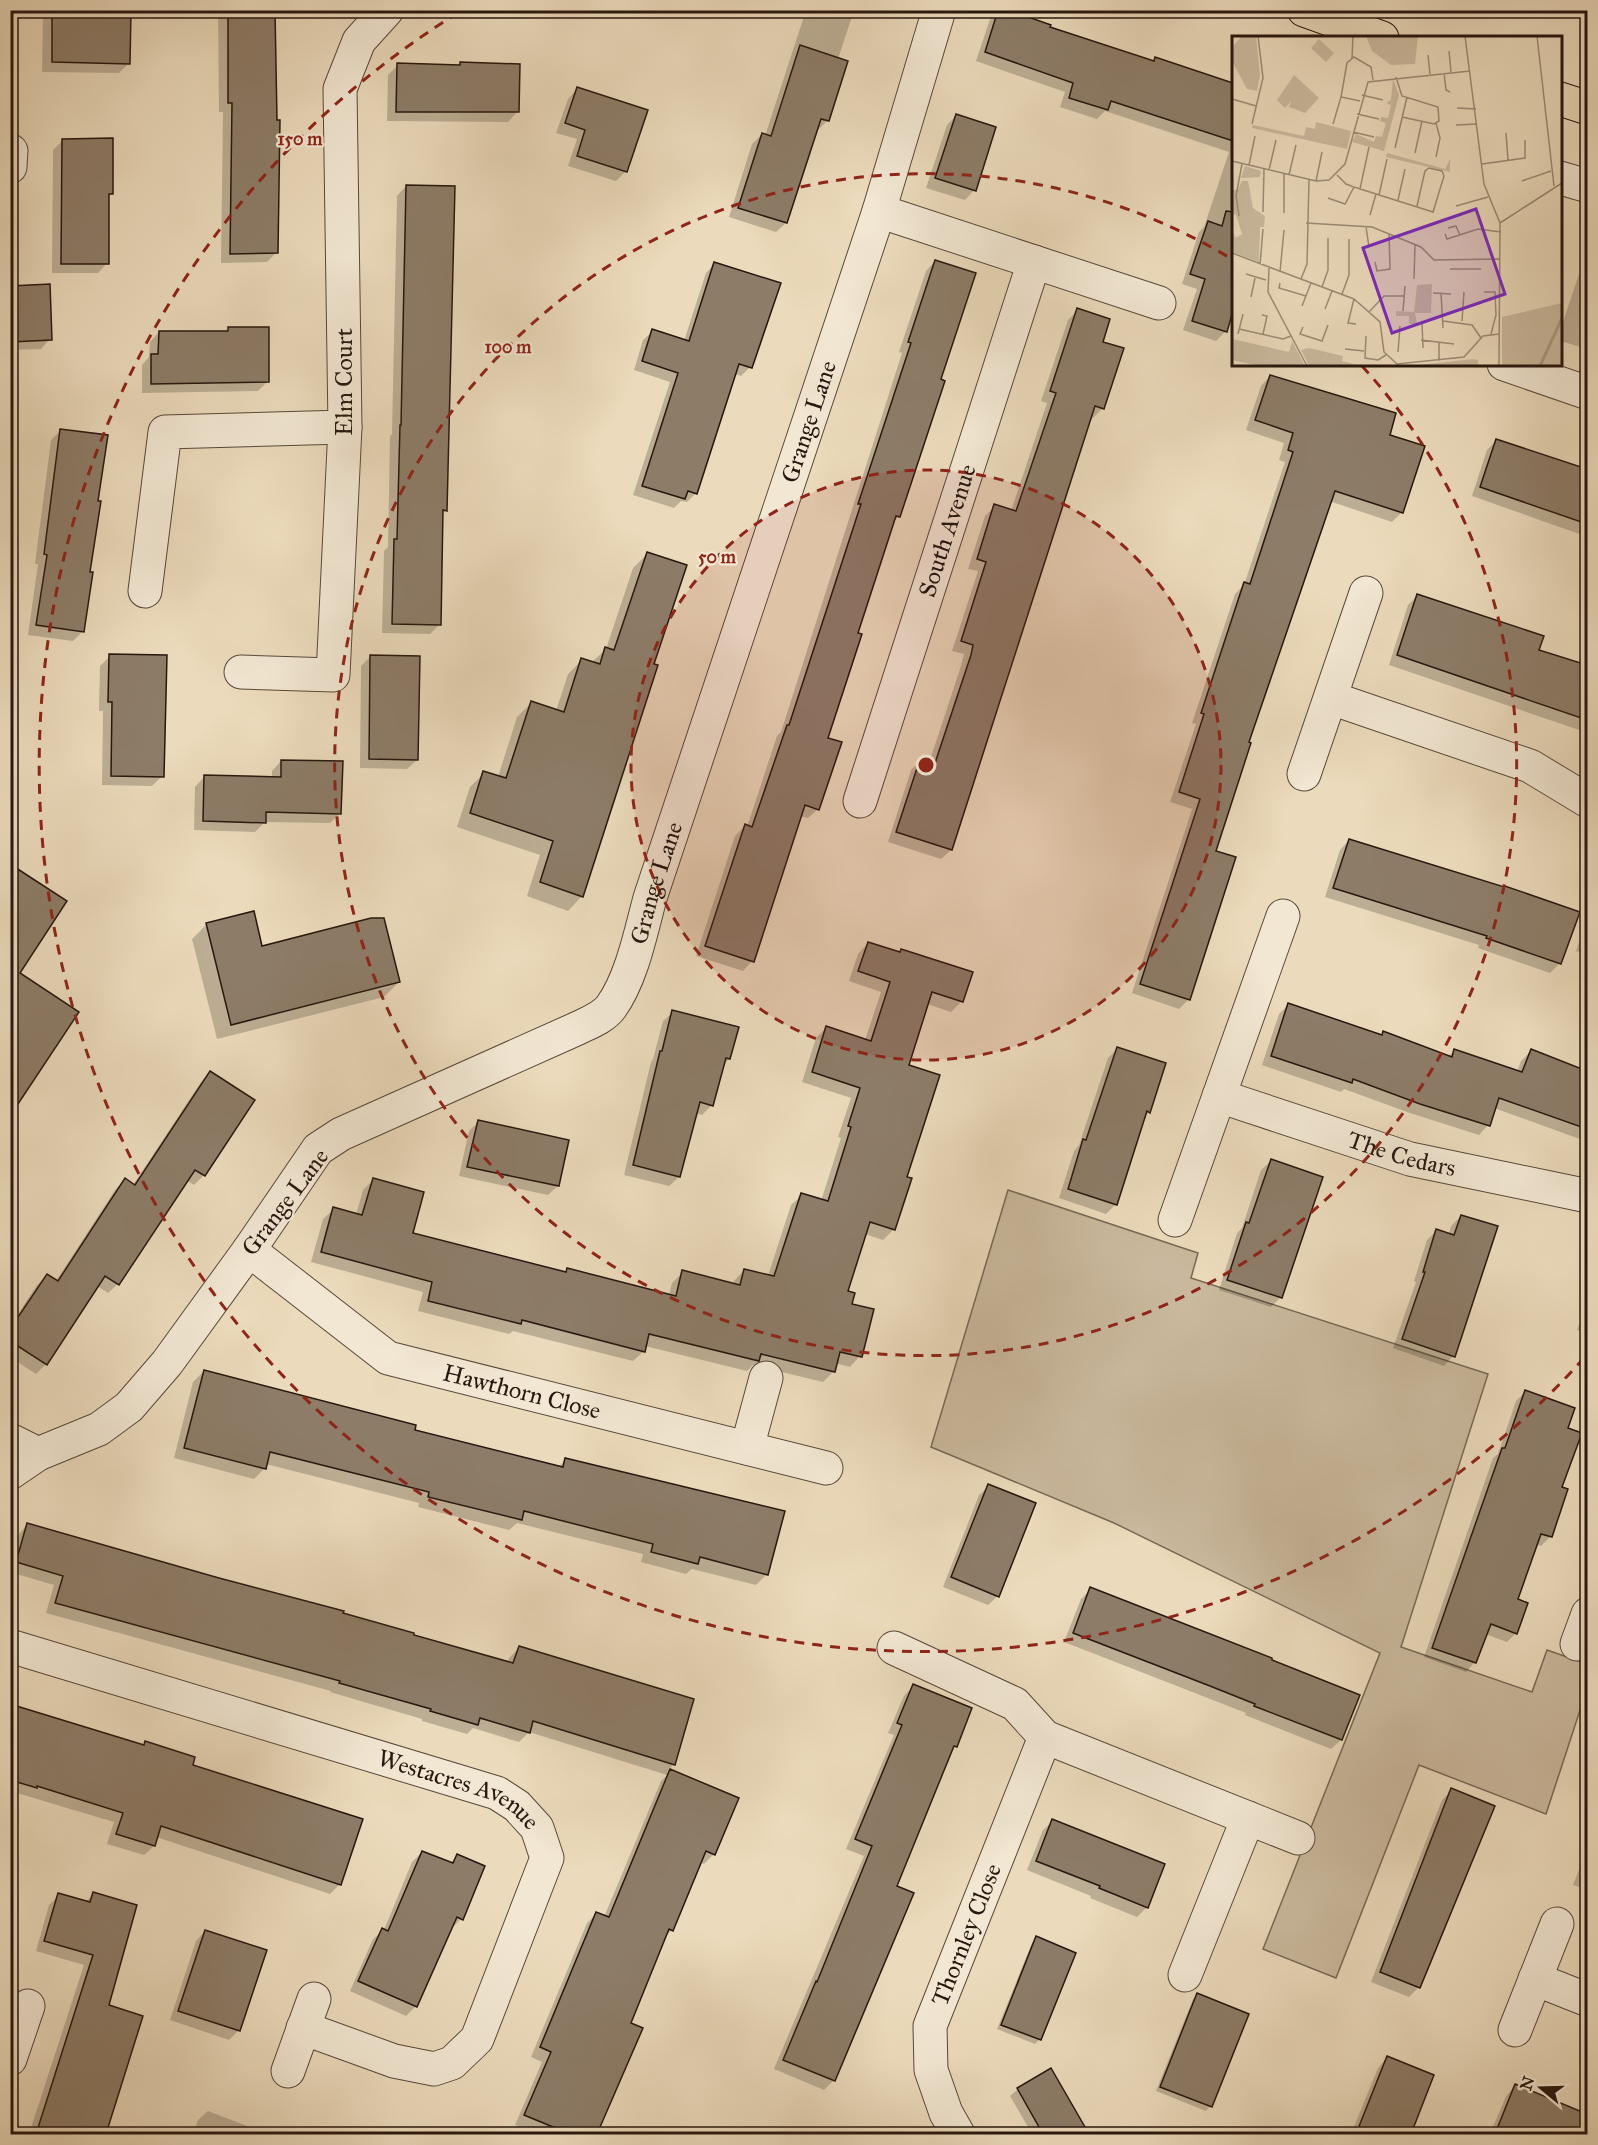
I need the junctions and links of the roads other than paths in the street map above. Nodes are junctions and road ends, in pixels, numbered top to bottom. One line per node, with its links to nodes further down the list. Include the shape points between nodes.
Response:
1 (387, 10): 14 (street, Elm Court, via 359,40 340,88)
2 (939, 10): 9 (street, Grange Lane)
3 (1304, 10): 4 (main road)
4 (1376, 36)
5 (1562, 100): 6 (main road)
6 (1587, 108)
7 (1562, 179): 8 (street)
8 (1587, 186)
9 (879, 211): 10 (street); 26 (street, Grange Lane, via 633,958 611,1007 599,1018 341,1134 318,1149)
10 (1034, 262): 11 (street); 20 (street, South Avenue)
11 (1159, 303)
12 (1510, 366): 13 (street)
13 (1587, 393)
14 (345, 427): 15 (street, via 165,432 164,557); 17 (street, Elm Court, via 333,675)
15 (145, 591)
16 (1366, 593): 18 (street)
17 (242, 672)
18 (1330, 698): 19 (street); 21 (street, via 1530,766)
19 (1304, 774)
20 (860, 801)
21 (1587, 801)
22 (1283, 916): 23 (street)
23 (1219, 1095): 24 (street, The Cedars, via 1410,1159); 25 (street)
24 (1587, 1196)
25 (1175, 1220)
26 (249, 1250): 28 (street, Grange Lane, via 167,1363 129,1407 99,1429); 29 (street, Hawthorn Close, via 388,1358)
27 (766, 1378): 29 (street)
28 (24, 1447): 31 (street, Grange Lane)
29 (747, 1448): 30 (street, Hawthorn Close)
30 (826, 1468)
31 (10, 1473)
32 (10, 1646): 44 (street, Westacres Avenue, via 496,1793 517,1806 537,1828 546,1858 477,2039 452,2063 434,2069 394,2061 308,2014)
33 (894, 1648): 34 (street, via 1015,1704)
34 (1045, 1737): 35 (street); 45 (street, Thornley Close, via 930,2026 931,2070)
35 (1248, 1818): 36 (street); 38 (street)
36 (1298, 1838)
37 (1557, 1924): 39 (street)
38 (1185, 1975)
39 (1535, 1979): 40 (street); 42 (street)
40 (1587, 2000)
41 (28, 2006): 43 (street)
42 (1515, 2030)
43 (12, 2047)
44 (288, 2071)
45 (958, 2134)

